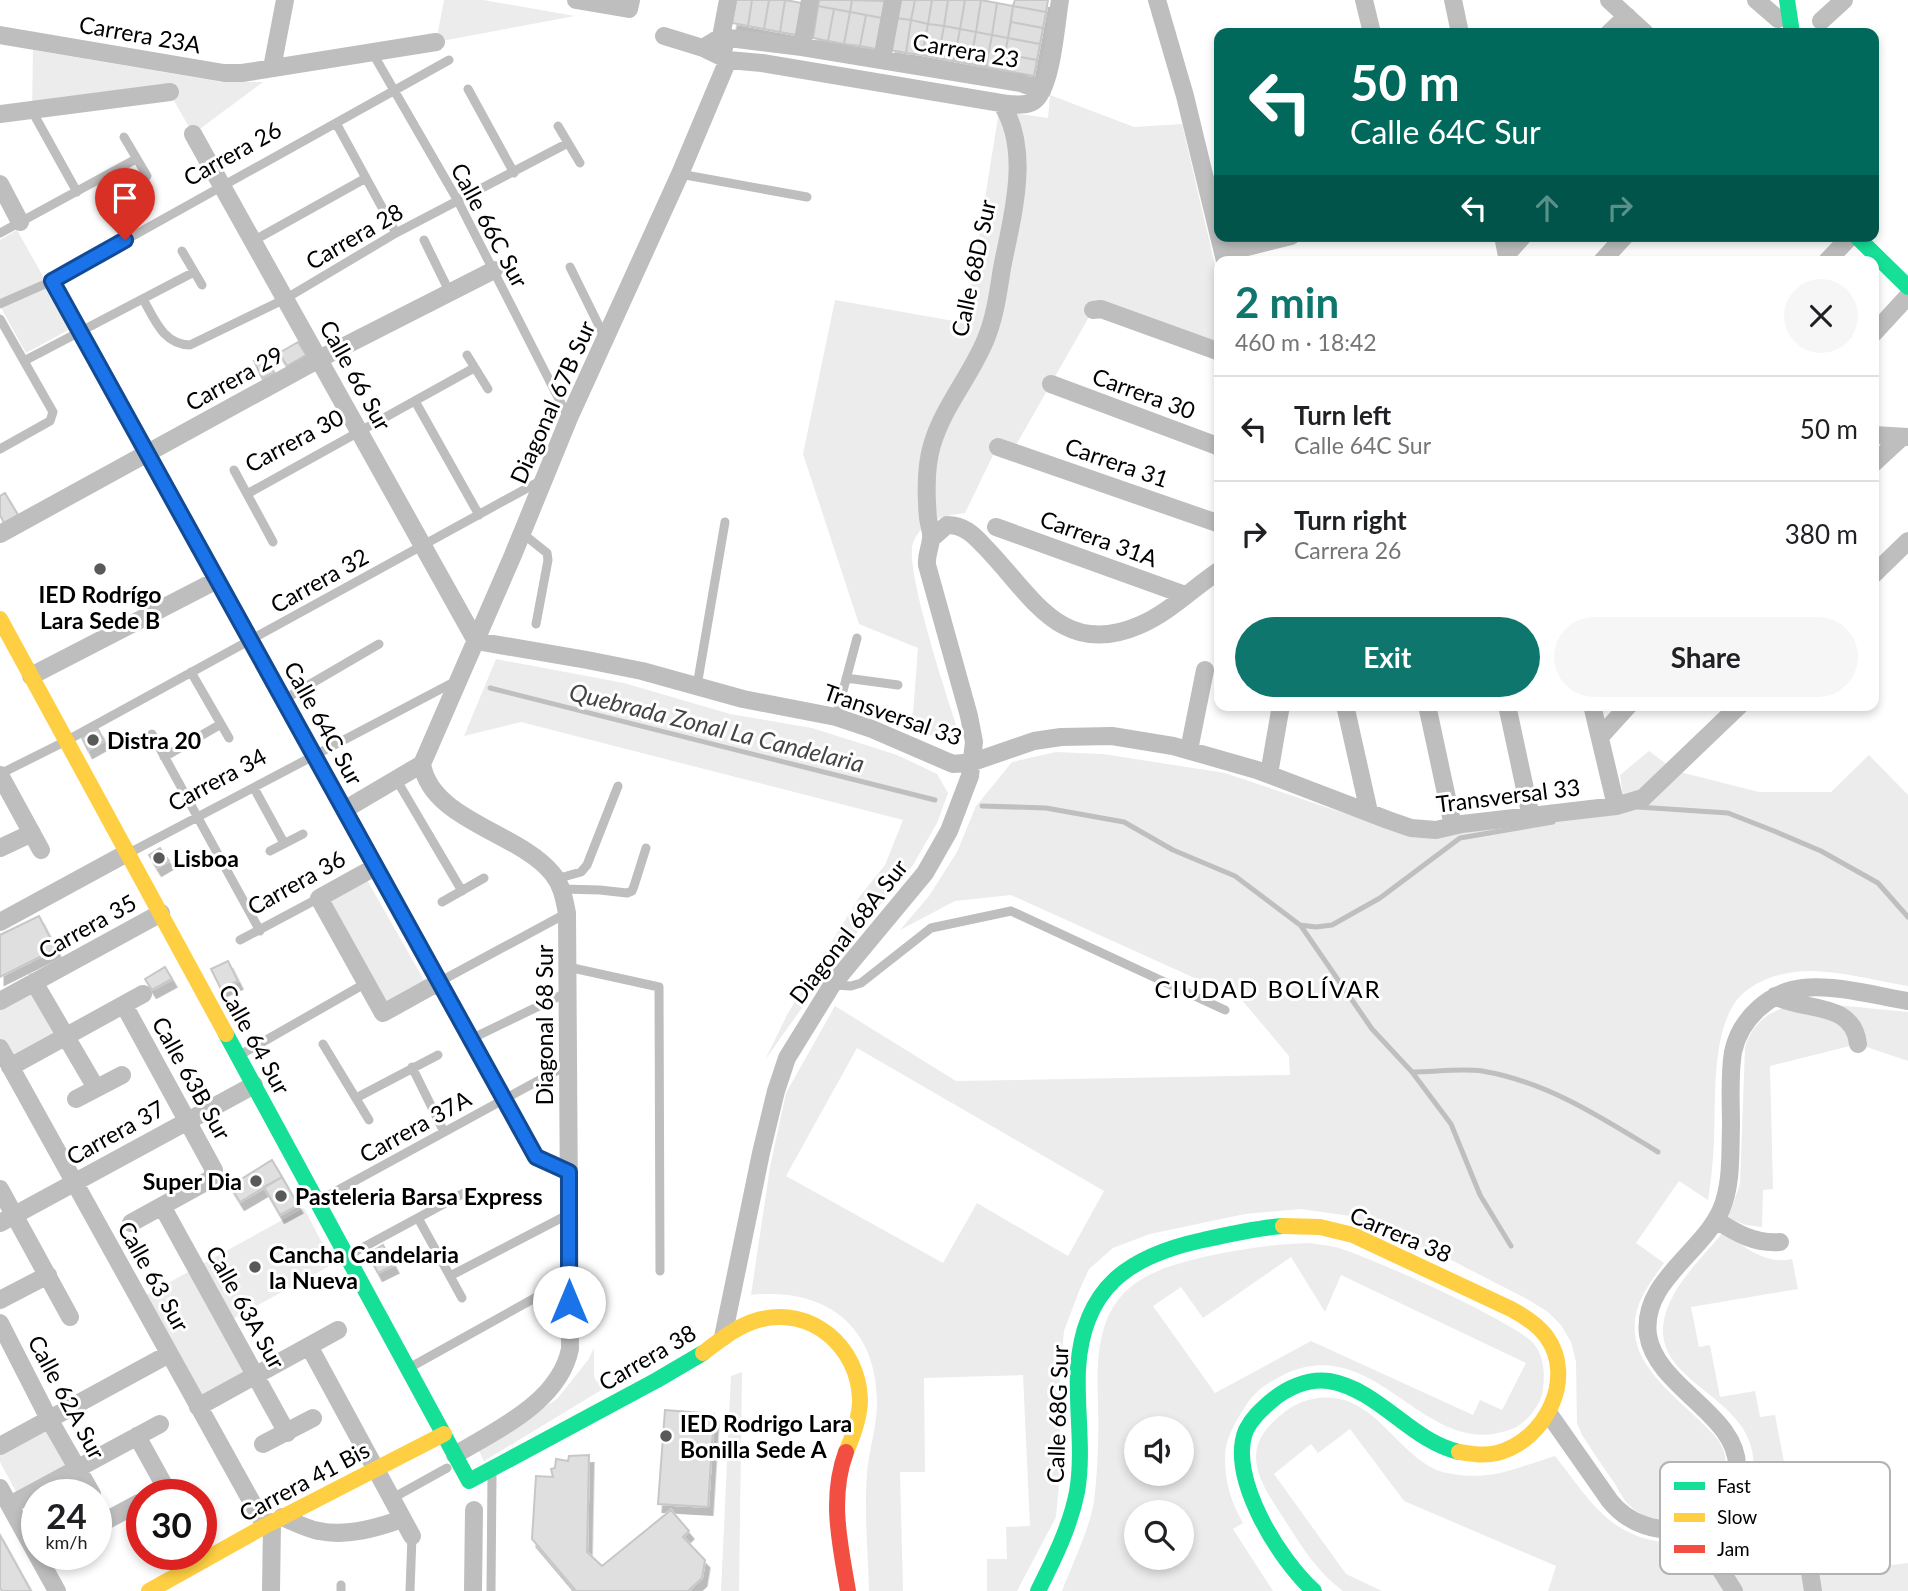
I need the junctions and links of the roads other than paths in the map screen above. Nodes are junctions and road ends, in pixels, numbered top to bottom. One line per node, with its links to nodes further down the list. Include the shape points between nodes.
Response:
1 (285, 0): 33 (street)
2 (576, 0): 14 (street)
3 (728, 0): 25 (street)
4 (810, 0): 27 (street)
5 (893, 0): 32 (street)
6 (1060, 0): 36 (street)
7 (1157, 0): 57 (street)
8 (1364, 0): 18 (street)
9 (1453, 0): 19 (street)
10 (1609, 0): 15 (street)
11 (1756, 0): 16 (street)
12 (1787, 0): 22 (street)
13 (1844, 0): 17 (street)
14 (630, 5)
15 (1627, 16): 20 (street); 21 (street)
16 (1778, 19)
17 (1821, 21)
18 (1371, 28)
19 (1459, 28)
20 (1614, 28)
21 (1640, 28)
22 (1791, 28)
23 (0, 35): 33 (street, Carrera 23A, via 223,73)
24 (664, 36): 28 (street, Carrera 23)
25 (721, 37): 27 (street, Carrera 23); 28 (street); 31 (street)
26 (436, 42): 29 (street, Carrera 23A)
27 (802, 47): 32 (street, Carrera 23)
28 (703, 48): 31 (street, Carrera 23)
29 (372, 52): 33 (street, Carrera 23A); 35 (lane, Calle 66C Sur)
30 (449, 60): 35 (lane, Carrera 26)
31 (728, 60): 38 (street, Carrera 23); 49 (street, Diagonal 67B Sur)
32 (882, 60): 36 (street, Carrera 23, via 1021,83)
33 (272, 68)
34 (468, 89): 48 (lane)
35 (393, 91): 41 (lane, Carrera 26); 56 (lane, Calle 66C Sur)
36 (1042, 91): 38 (street, Carrera 23, via 1029,103)
37 (170, 92): 39 (street)
38 (1001, 103): 115 (street, Calle 68D Sur, via 1009,115 1016,152 1010,226 987,338 931,446 927,505)
39 (32, 111): 40 (street); 54 (lane)
40 (0, 114)
41 (336, 123): 51 (lane); 53 (lane, Carrera 26)
42 (558, 126): 45 (lane)
43 (193, 134): 53 (street, Calle 66 Sur)
44 (124, 137): 46 (lane)
45 (568, 144): 47 (lane); 48 (lane, Carrera 28)
46 (136, 159): 50 (lane); 54 (lane)
47 (580, 163)
48 (514, 173): 56 (lane, Carrera 28)
49 (680, 174): 55 (lane); 88 (street, Diagonal 67B Sur)
50 (147, 176)
51 (366, 178): 60 (lane); 62 (lane)
52 (0, 184): 58 (street)
53 (223, 186): 62 (street, Calle 66 Sur); 76 (lane, Carrera 26)
54 (77, 192): 58 (lane)
55 (807, 197)
56 (458, 201): 60 (lane, Carrera 28); 74 (lane, Calle 66C Sur)
57 (1214, 216)
58 (20, 222): 59 (lane)
59 (0, 233)
60 (396, 233): 82 (lane, Carrera 28)
61 (424, 240): 79 (lane)
62 (253, 241): 82 (street, Calle 66 Sur)
63 (1272, 242): 68 (street)
64 (1619, 242): 69 (street)
65 (1845, 242): 70 (street)
66 (1862, 242): 71 (street)
67 (182, 251): 75 (lane)
68 (1227, 256)
69 (1607, 256)
70 (1832, 256)
71 (1876, 256)
72 (1879, 259): 78 (street)
73 (570, 267): 88 (lane)
74 (494, 270): 79 (street, Carrera 29); 97 (lane, Calle 66C Sur)
75 (194, 272): 77 (lane); 81 (lane)
76 (52, 281): 83 (lane, Carrera 26); 87 (street, Calle 64C Sur)
77 (202, 285)
78 (1908, 287)
79 (450, 293): 91 (street, Carrera 29)
80 (1908, 296): 86 (street)
81 (143, 299): 82 (lane, Carrera 28, via 160,329 175,342 190,345); 87 (lane)
82 (285, 299): 91 (street, Calle 66 Sur)
83 (0, 304)
84 (1093, 310): 89 (street)
85 (0, 319): 92 (lane)
86 (1879, 328)
87 (80, 332): 92 (lane); 104 (street, Calle 64C Sur)
88 (606, 339): 97 (street, Diagonal 67B Sur)
89 (1214, 350)
90 (467, 355): 93 (lane)
91 (319, 359): 98 (street, Calle 66 Sur); 104 (street, Carrera 29)
92 (24, 361): 103 (lane, via 53,417)
93 (474, 368): 95 (lane); 96 (lane, Carrera 30)
94 (1051, 384): 101 (street, Carrera 30)
95 (488, 389)
96 (415, 401): 98 (lane, Carrera 30); 109 (lane)
97 (569, 418): 107 (street, Diagonal 67B Sur)
98 (360, 432): 108 (lane, Carrera 30); 118 (street, Calle 66 Sur)
99 (1879, 435): 100 (street)
100 (1905, 437): 105 (street)
101 (1214, 445)
102 (998, 447): 111 (street, Carrera 31)
103 (0, 449)
104 (147, 454): 114 (street, Carrera 29); 121 (street, Calle 64C Sur)
105 (1879, 459)
106 (234, 470): 108 (lane)
107 (545, 479): 109 (lane, Carrera 32); 113 (street, Diagonal 67B Sur)
108 (247, 494): 117 (lane)
109 (479, 514): 118 (lane, Carrera 32)
110 (726, 522): 135 (lane)
111 (1214, 522)
112 (996, 527): 122 (street, Carrera 31A)
113 (522, 533): 124 (lane, via 547,553); 127 (street, Diagonal 67B Sur)
114 (0, 534)
115 (931, 539): 122 (street, via 947,525 963,528 1050,619 1082,633 1105,635 1127,630 1153,619); 153 (street, Calle 68D Sur, via 928,572 970,716)
116 (1908, 541): 119 (street)
117 (273, 542)
118 (423, 545): 126 (lane, Carrera 32); 127 (street, Calle 66 Sur)
119 (1879, 569)
120 (1214, 574): 122 (street)
121 (217, 580): 126 (street, Calle 64C Sur); 131 (street)
122 (1185, 595)
123 (0, 619): 131 (street, Calle 64 Sur)
124 (536, 624)
125 (857, 638): 132 (lane)
126 (250, 640): 130 (lane, Carrera 32); 136 (street, Calle 64C Sur)
127 (476, 641): 133 (street, Diagonal 67B Sur); 135 (street, Transversal 33, via 601,662)
128 (379, 645): 136 (lane)
129 (1205, 670): 150 (street)
130 (191, 672): 145 (lane); 149 (lane, Carrera 32)
131 (31, 676): 149 (street, Calle 64 Sur)
132 (846, 678): 134 (lane); 144 (lane)
133 (458, 681): 151 (lane, Carrera 34); 154 (street, Diagonal 67B Sur)
134 (898, 685)
135 (696, 687): 144 (street, Transversal 33)
136 (283, 700): 151 (street, Calle 64C Sur)
137 (1280, 711): 156 (street)
138 (1346, 711): 162 (street)
139 (1428, 711): 165 (street)
140 (1508, 711): 163 (street)
141 (1594, 711): 147 (street)
142 (1624, 711): 147 (street)
143 (1734, 711): 160 (street, Transversal 33, via 1643,798)
144 (836, 717): 153 (street, Transversal 33, via 943,761)
145 (221, 724): 148 (lane); 152 (lane)
146 (152, 734): 152 (lane)
147 (1600, 737): 160 (street)
148 (229, 738)
149 (66, 741): 155 (lane, Carrera 32); 173 (street, Calle 64 Sur)
150 (1189, 750): 153 (street, Transversal 33, via 1112,736 1061,737); 156 (street, Transversal 33)
151 (314, 756): 159 (lane, Carrera 34); 161 (street, Calle 64C Sur)
152 (164, 757): 164 (lane)
153 (973, 762): 189 (street, Diagonal 68A Sur, via 959,810 925,873)
154 (422, 764): 157 (street); 176 (street, via 428,785 444,803 520,848 544,865)
155 (0, 774): 166 (street)
156 (1269, 775): 162 (street, Transversal 33)
157 (396, 779): 161 (street); 177 (lane)
158 (618, 786): 176 (lane, via 587,865)
159 (254, 788): 164 (lane, Carrera 34); 168 (lane)
160 (1616, 806): 163 (street, Transversal 33)
161 (344, 810): 174 (street, Calle 64C Sur)
162 (1369, 812): 165 (street, Transversal 33, via 1411,828)
163 (1531, 817): 165 (street, Transversal 33)
164 (198, 818): 173 (lane, Carrera 34); 183 (lane)
165 (1453, 826)
166 (32, 833): 169 (street); 171 (street)
167 (303, 834): 168 (lane)
168 (284, 843): 172 (lane)
169 (0, 848)
170 (646, 848): 176 (lane, via 632,891)
171 (41, 850)
172 (270, 851)
173 (128, 853): 180 (street, Calle 64 Sur); 182 (street, Carrera 34)
174 (375, 867): 178 (street, Carrera 36); 187 (street, Calle 64C Sur)
175 (484, 878): 177 (lane)
176 (559, 884): 181 (street, Diagonal 68 Sur)
177 (462, 891): 179 (lane)
178 (319, 898): 183 (lane, Carrera 36); 188 (street)
179 (442, 902)
180 (161, 913): 186 (street, Carrera 35); 203 (street, Calle 64 Sur)
181 (567, 913): 185 (street, Diagonal 68 Sur); 187 (lane)
182 (2, 916)
183 (260, 931): 184 (lane, Carrera 36)
184 (240, 940)
185 (568, 967): 190 (street, Diagonal 68 Sur); 229 (lane, via 659,987)
186 (34, 982): 193 (street, Carrera 35); 197 (street)
187 (439, 982): 188 (street, via 383,1013); 198 (street, Calle 64C Sur)
188 (366, 983): 203 (lane)
189 (832, 985): 196 (lane, via 861,983 931,928 1011,911); 239 (street, Diagonal 68A Sur, via 781,1074)
190 (568, 992): 198 (lane); 204 (street, Diagonal 68 Sur)
191 (1783, 993): 194 (street, via 1817,987); 200 (street, via 1787,1003 1834,1011 1853,1026); 225 (street, via 1749,1018 1737,1040 1728,1191)
192 (143, 994): 195 (street)
193 (0, 1001)
194 (1908, 1001)
195 (124, 1004): 197 (street); 213 (street, Calle 63B Sur)
196 (1225, 1010)
197 (65, 1037): 205 (street); 209 (street)
198 (471, 1040): 212 (street, Calle 64C Sur)
199 (323, 1044): 211 (lane)
200 (1858, 1044)
201 (0, 1048): 205 (street, Calle 63 Sur)
202 (438, 1055): 206 (lane)
203 (238, 1056): 208 (street, Calle 64 Sur)
204 (569, 1064): 212 (lane, Carrera 37A); 216 (street, Diagonal 68 Sur)
205 (10, 1067): 217 (street, Calle 63 Sur)
206 (412, 1067): 211 (lane); 215 (lane)
207 (122, 1075): 209 (street)
208 (254, 1085): 213 (street, Carrera 37); 220 (street, Calle 64 Sur)
209 (96, 1088): 210 (street)
210 (76, 1098)
211 (356, 1098): 214 (lane)
212 (504, 1099): 215 (lane, Carrera 37A); 216 (street, Calle 64C Sur, via 536,1157)
213 (188, 1121): 217 (street, Carrera 37); 221 (street, Calle 63B Sur, via 213,1175)
214 (369, 1121)
215 (444, 1132): 220 (lane, Carrera 37A)
216 (569, 1172): 222 (street, Diagonal 68 Sur)
217 (74, 1182): 224 (street, Carrera 37); 241 (street, Calle 63 Sur)
218 (0, 1189): 224 (street)
219 (464, 1193): 223 (lane)
220 (317, 1201): 228 (street, Calle 64 Sur)
221 (162, 1206): 226 (street); 243 (street, Calle 63A Sur)
222 (569, 1214): 231 (lane); 254 (street, Diagonal 68 Sur, via 570,1349 564,1368 534,1403)
223 (418, 1218): 228 (lane); 231 (lane)
224 (7, 1219): 230 (street)
225 (1716, 1220): 227 (street, via 1746,1237); 255 (street, via 1653,1303 1648,1334 1655,1354 1673,1378 1718,1425 1733,1447)
226 (131, 1223)
227 (1780, 1242)
228 (347, 1256): 242 (street, Calle 64 Sur)
229 (660, 1271)
230 (48, 1275): 235 (street); 236 (street)
231 (450, 1276): 234 (lane)
232 (1111, 1282): 245 (street, Carrera 38, via 1153,1254 1251,1229 1300,1225 1346,1232 1532,1321 1547,1337 1558,1370); 280 (street, Calle 68G Sur, via 1084,1329 1078,1358 1077,1489 1063,1540)
233 (542, 1294): 242 (lane)
234 (462, 1298)
235 (0, 1300)
236 (70, 1317)
237 (0, 1323): 247 (street, Calle 62A Sur)
238 (338, 1330): 240 (street)
239 (723, 1337): 257 (street, Carrera 38, via 687,1364); 279 (street, Carrera 38, via 758,1320 784,1316 816,1323 846,1351 860,1403 837,1483)
240 (309, 1346): 243 (street); 258 (street)
241 (169, 1354): 244 (street, Calle 63 Sur); 247 (street)
242 (408, 1368): 250 (street, Calle 64 Sur)
243 (255, 1376): 244 (street); 249 (street, Calle 63A Sur)
244 (198, 1406): 267 (street, Calle 63 Sur)
245 (1549, 1414): 268 (street, via 1621,1514); 281 (street, via 1511,1449 1472,1455 1422,1435 1352,1385 1313,1381 1266,1403 1245,1436 1245,1484 1254,1507)
246 (313, 1418): 249 (street)
247 (49, 1419): 253 (street); 256 (street, Calle 62A Sur)
248 (160, 1424): 251 (street)
249 (287, 1433): 252 (street)
250 (444, 1434): 254 (street, Calle 64 Sur); 258 (street, Carrera 41 Bis)
251 (137, 1436): 256 (street); 260 (street)
252 (263, 1444)
253 (0, 1446)
254 (451, 1461): 261 (street, Calle 64 Sur); 263 (lane)
255 (1736, 1462)
256 (77, 1468): 259 (street, Calle 62A Sur); 264 (street)
257 (492, 1468): 261 (street, Carrera 38); 278 (lane)
258 (375, 1469): 263 (street); 267 (street, Carrera 41 Bis)
259 (83, 1479)
260 (161, 1479)
261 (469, 1480)
262 (0, 1488): 264 (street)
263 (391, 1499): 266 (street)
264 (10, 1505): 273 (street)
265 (474, 1510): 277 (street)
266 (402, 1519): 267 (street, via 376,1528 333,1533); 269 (street)
267 (273, 1522): 270 (street, Carrera 41 Bis); 275 (street)
268 (1660, 1530)
269 (412, 1536): 276 (lane)
270 (217, 1550)
271 (182, 1570): 274 (street, Carrera 41 Bis)
272 (1723, 1574): 282 (street)
273 (57, 1591)
274 (149, 1591)
275 (271, 1591)
276 (410, 1591)
277 (473, 1591)
278 (491, 1591)
279 (848, 1591)
280 (1038, 1591)
281 (1314, 1591)
282 (1734, 1591)

